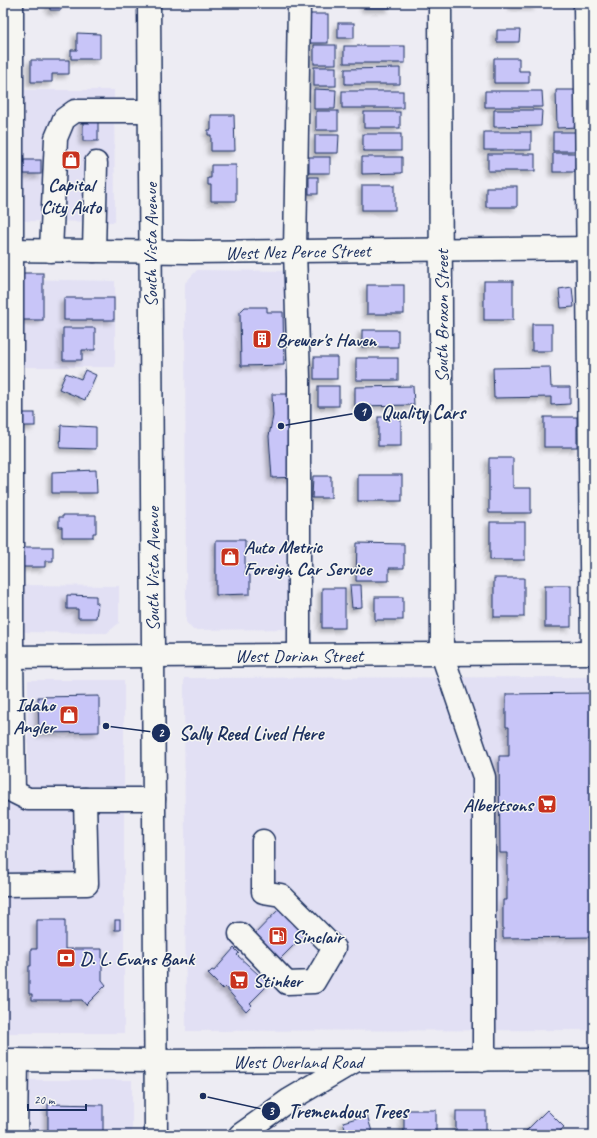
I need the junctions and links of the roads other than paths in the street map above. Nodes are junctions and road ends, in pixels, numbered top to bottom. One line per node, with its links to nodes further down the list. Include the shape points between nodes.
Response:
1 (12, 3): 9 (street)
2 (149, 3): 6 (street, South Vista Avenue)
3 (299, 3): 13 (street)
4 (440, 3): 10 (street, South Broxon Street)
5 (585, 3): 8 (street)
6 (150, 111): 11 (street, via 75,111 64,119 56,138); 14 (street, South Vista Avenue)
7 (96, 163): 12 (street)
8 (591, 248): 10 (street, West Nez Perce Street); 15 (street)
9 (7, 250): 11 (street, West Nez Perce Street); 19 (street)
10 (440, 250): 13 (street, West Nez Perce Street); 16 (street, South Broxon Street)
11 (51, 251): 12 (street, West Nez Perce Street)
12 (94, 251): 14 (street, West Nez Perce Street)
13 (295, 251): 14 (street, West Nez Perce Street); 17 (street, via 299,378)
14 (150, 252): 18 (street, South Vista Avenue)
15 (593, 653): 16 (street, West Dorian Street)
16 (442, 654): 17 (street, West Dorian Street); 28 (street, South Broxon Street, via 484,778)
17 (299, 655): 18 (street, West Dorian Street)
18 (153, 656): 19 (street, West Dorian Street); 21 (street, South Vista Avenue)
19 (7, 657): 20 (street, via 14,792 28,799)
20 (84, 799): 21 (street); 23 (street, via 87,884)
21 (154, 799): 29 (street, South Vista Avenue)
22 (263, 841): 24 (street, via 263,892 281,895 334,948 314,982 287,983)
23 (3, 885)
24 (240, 934)
25 (594, 1059): 28 (street, West Overland Road)
26 (10, 1060): 29 (street, West Overland Road); 30 (street)
27 (356, 1060): 28 (street, West Overland Road); 29 (street, West Overland Road); 32 (street, via 289,1100)
28 (484, 1060)
29 (157, 1061): 31 (street, South Vista Avenue)
30 (16, 1135)
31 (156, 1135)
32 (240, 1135)

